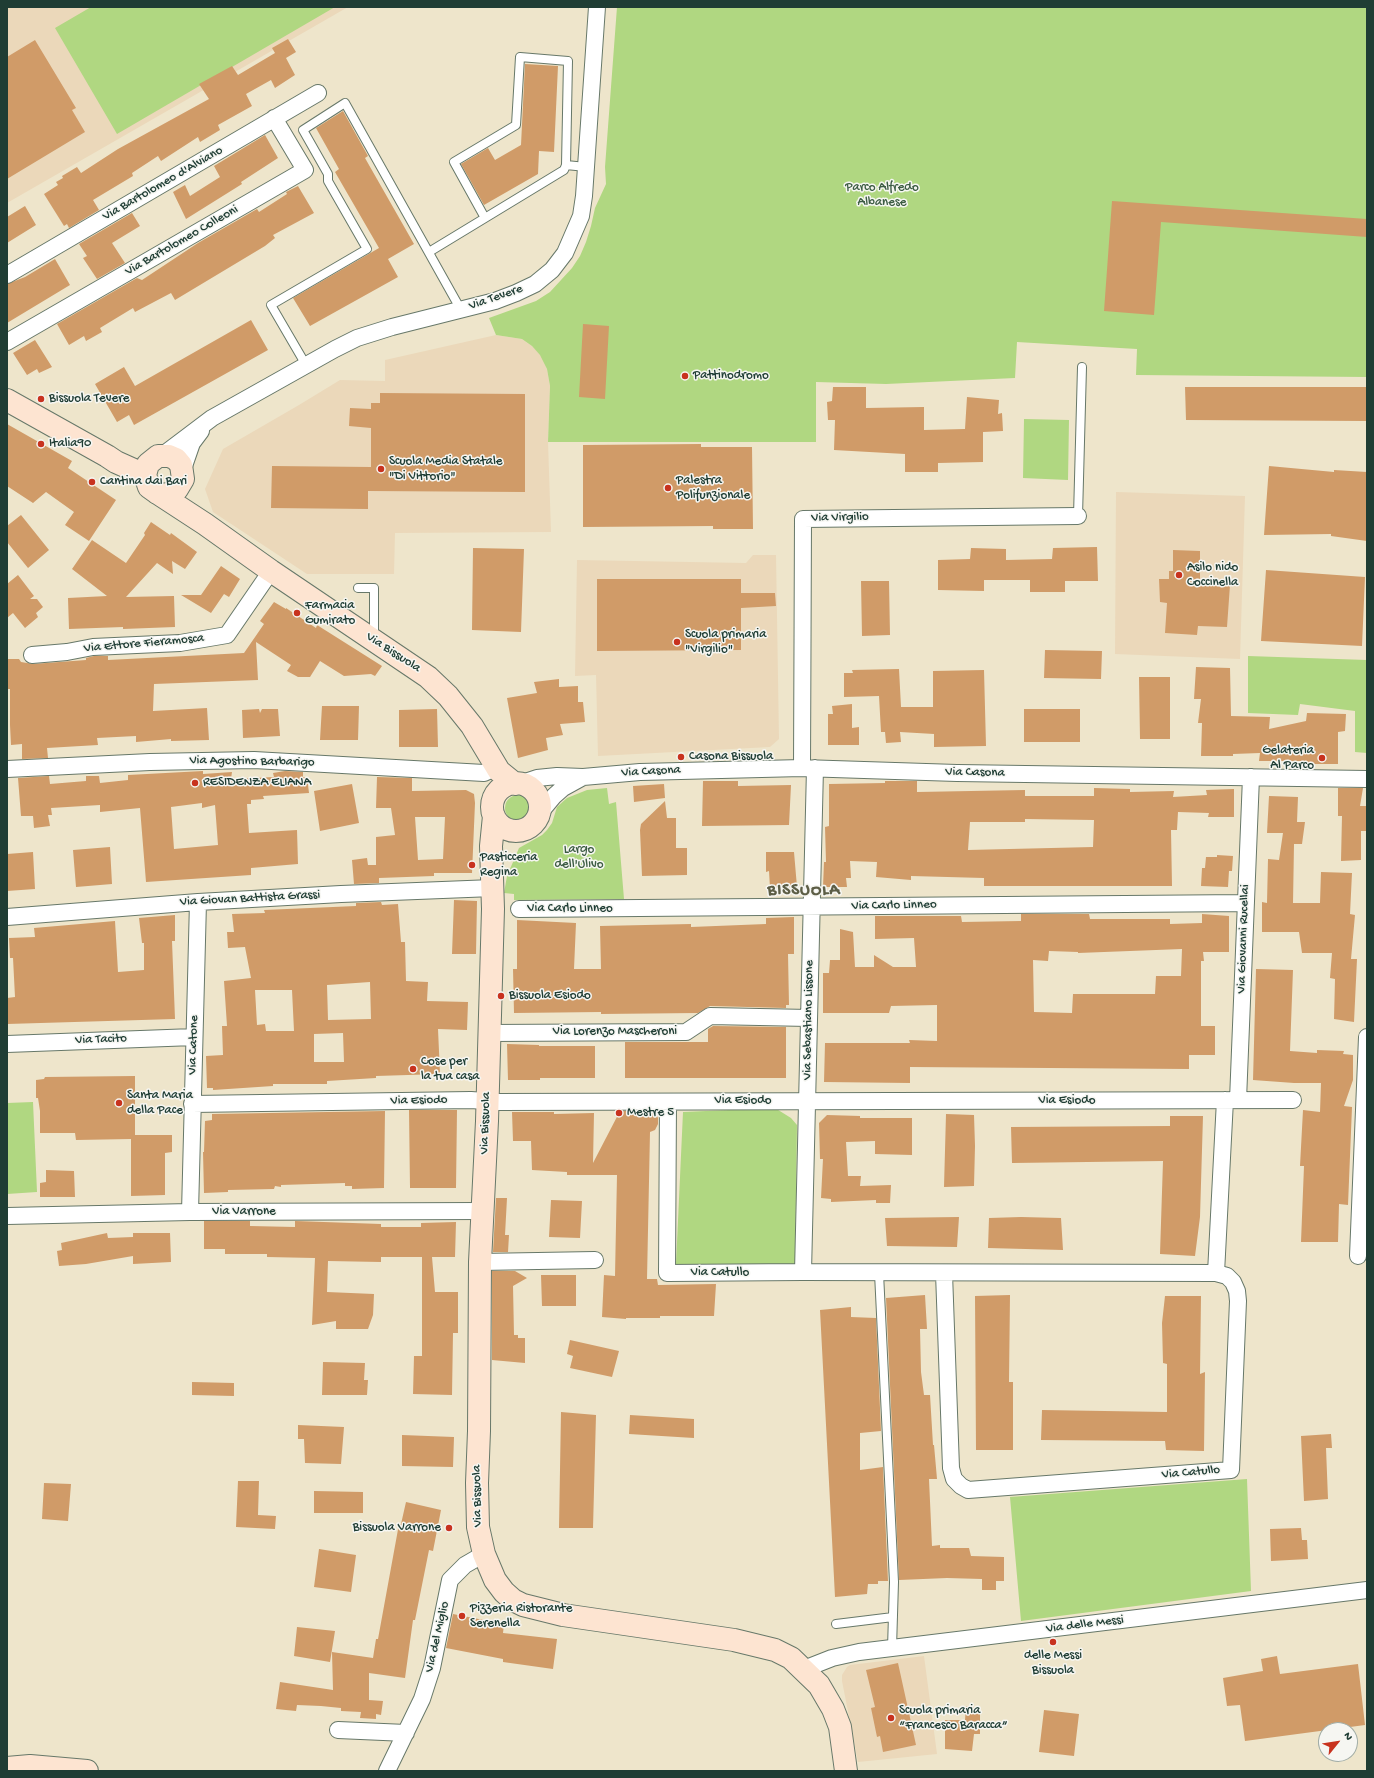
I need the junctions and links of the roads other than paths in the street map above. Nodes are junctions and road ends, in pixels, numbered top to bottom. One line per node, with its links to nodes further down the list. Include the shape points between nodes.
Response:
1 (597, 7): 5 (street, Via Tevere)
2 (318, 92): 3 (street, Via Bartolomeo d'Alviano)
3 (274, 118): 8 (street, Via Bartolomeo d'Alviano); 10 (street, Via Bartolomeo Colleoni, via 305,170)
4 (566, 165): 5 (lane); 6 (lane, via 564,170); 6 (lane, via 568,61 520,57 516,125 454,162)
5 (586, 167): 9 (street, Via Tevere, via 581,216 565,253 552,270 535,284 516,293)
6 (485, 218): 7 (lane)
7 (429, 252): 9 (lane); 11 (lane, via 345,103 303,130 328,174 328,181 367,249 271,305)
8 (7, 275)
9 (461, 310): 11 (street, Via Tevere, via 369,334)
10 (7, 342)
11 (306, 365): 14 (street, Via Tevere)
12 (1082, 368): 17 (lane)
13 (7, 400): 15 (street, Via Bissuola, via 108,456)
14 (212, 418): 15 (street, Via Tevere); 16 (street, Via Tevere, via 192,443)
15 (154, 471): 16 (street, Via Bissuola, via 169,456 176,459); 16 (street, Via Bissuola, via 164,495 177,489); 18 (street, Via Bissuola)
16 (182, 477): 18 (street, Via Bissuola)
17 (1078, 516): 23 (street, Via Virgilio, via 803,519)
18 (205, 524): 19 (street, Via Bissuola)
19 (272, 571): 21 (street, Via Bissuola); 22 (street, Via Ettore Fieramosca, via 227,635 180,642 93,647)
20 (358, 588): 21 (lane, via 374,588)
21 (374, 642): 25 (street, Via Bissuola, via 428,677 448,696 457,707)
22 (32, 655)
23 (809, 768): 26 (street, Via Casona, via 640,772); 27 (street, Via Casona); 35 (street, Via Sebastiano Lissone)
24 (7, 769): 25 (street, Via Agostino Barbarigo, via 254,760)
25 (491, 770): 29 (street, Via Bissuola); 30 (street, Via Bissuola)
26 (583, 777): 29 (street, Via Casona, via 546,777); 31 (street, Via Casona, via 563,788)
27 (1251, 777): 28 (street, Via Casona); 34 (street, Via Giovanni Rucellai)
28 (1367, 779)
29 (517, 784): 30 (street, via 505,787 497,793); 31 (street, via 525,785 534,792 539,802)
30 (493, 812): 31 (street, via 500,824 508,830 518,831); 32 (street, Via Bissuola)
31 (533, 821): 32 (street, Via Bissuola, via 507,848)
32 (493, 888): 33 (street, Via Giovan Battista Grassi); 39 (street, Via Bissuola)
33 (198, 902): 37 (street, Via Giovan Battista Grassi); 40 (street, Via Catone)
34 (1246, 903): 35 (street, Via Carlo Linneo); 43 (street, Via Giovanni Rucellai)
35 (812, 907): 36 (street, Via Carlo Linneo); 38 (street, Via Sebastiano Lissone)
36 (518, 909)
37 (7, 917)
38 (809, 1018): 39 (street, Via Lorenzo Mascheroni, via 710,1016 686,1032); 46 (street, Via Sebastiano Lissone)
39 (488, 1033): 45 (street, Via Bissuola)
40 (194, 1037): 42 (street, Via Tacito); 48 (street, Via Catone)
41 (1367, 1037): 52 (street)
42 (7, 1044)
43 (1232, 1100): 44 (street, Via Esiodo); 46 (street, Via Esiodo); 58 (street, Via Giovanni Rucellai)
44 (1293, 1100)
45 (487, 1101): 47 (street, Via Esiodo); 48 (street, Via Esiodo); 49 (street, Via Bissuola)
46 (807, 1101): 47 (street, Via Esiodo); 55 (street, Via Sebastiano Lissone)
47 (668, 1102): 55 (street, Via Catullo, via 667,1273)
48 (192, 1104): 50 (street, Via Catone)
49 (482, 1211): 50 (street, Via Varrone); 54 (street, Via Bissuola)
50 (190, 1212): 51 (street, Via Varrone)
51 (7, 1216)
52 (1358, 1256)
53 (595, 1260): 54 (street)
54 (480, 1262): 59 (street, Via Bissuola, via 476,1513)
55 (803, 1272): 56 (street, Via Catullo)
56 (879, 1272): 57 (street, Via Catullo); 61 (lane, via 894,1582)
57 (944, 1273): 58 (street, Via Catullo); 58 (street, Via Catullo, via 951,1468 954,1479 968,1490 1231,1470 1238,1301 1233,1282 1227,1276)
58 (1216, 1273)
59 (484, 1554): 64 (street, Via Bissuola, via 500,1586 513,1600 523,1605 562,1615 740,1641 775,1650 791,1658); 66 (street, Via del Miglio, via 465,1565 450,1580 432,1668 422,1699)
60 (1367, 1590): 63 (street, Via delle Messi)
61 (893, 1617): 62 (lane); 63 (lane)
62 (836, 1624)
63 (892, 1648): 64 (street, Via delle Messi, via 839,1656)
64 (804, 1669): 71 (street, Via Bissuola, via 820,1685 833,1709 840,1727)
65 (338, 1730): 66 (street)
66 (406, 1733): 70 (street, Via del Miglio)
67 (7, 1753): 69 (street, via 46,1758)
68 (7, 1768): 69 (street, via 30,1766)
69 (82, 1770)
70 (387, 1771)
71 (846, 1771)

